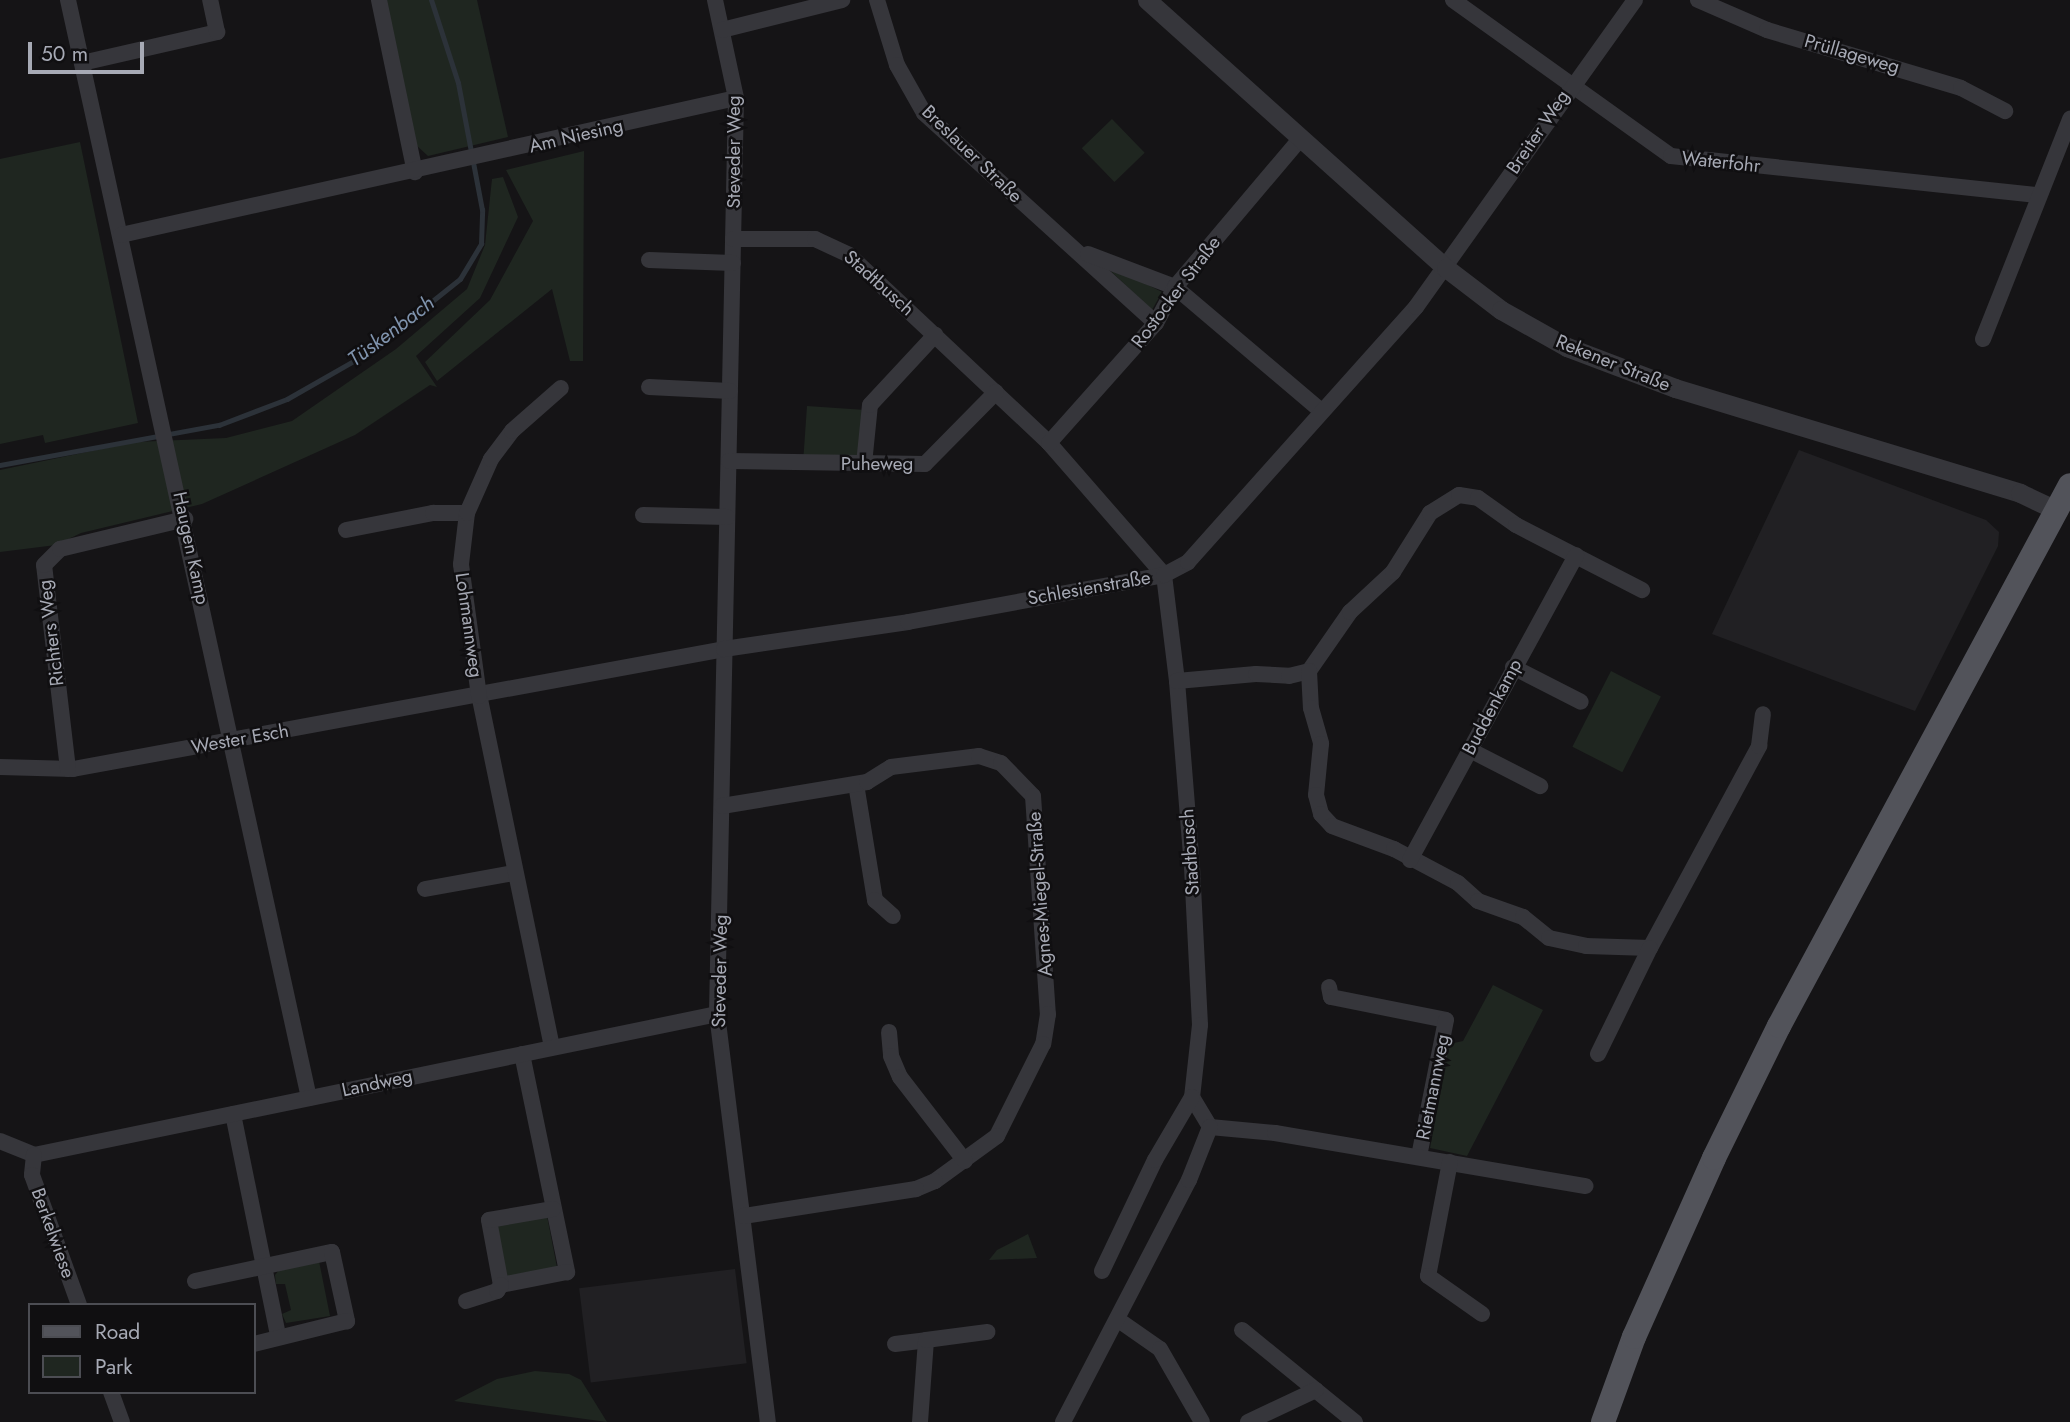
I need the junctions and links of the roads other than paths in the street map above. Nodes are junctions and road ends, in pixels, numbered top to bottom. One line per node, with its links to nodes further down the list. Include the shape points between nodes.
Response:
1 (68, 0): 12 (street, Haugen Kamp)
2 (210, 0): 12 (street, via 217,32)
3 (379, 0): 18 (street)
4 (715, 0): 11 (street, Steveder Weg)
5 (842, 0): 11 (street)
6 (877, 0): 22 (street, Breslauer Straße, via 897,65 924,113)
7 (1147, 0): 17 (street, Rekener Straße)
8 (1453, 0): 13 (street, Waterfohr)
9 (1635, 0): 13 (street, Breiter Weg)
10 (1698, 0): 15 (street, Prüllageweg, via 1767,30 1961,88)
11 (722, 30): 14 (street, Steveder Weg)
12 (82, 63): 20 (street, Haugen Kamp)
13 (1571, 84): 19 (street, Waterfohr, via 1671,156); 25 (street, Breiter Weg)
14 (736, 98): 18 (street, Am Niesing); 21 (street, Steveder Weg)
15 (2005, 111)
16 (2070, 120): 19 (street)
17 (1301, 138): 25 (street, Rekener Straße); 26 (street, Rostocker Straße)
18 (415, 172): 20 (street, Am Niesing)
19 (2037, 195): 29 (street)
20 (121, 236): 43 (street, Haugen Kamp)
21 (733, 239): 24 (street, Steveder Weg); 28 (street, Stadtbusch, via 830,242)
22 (1079, 250): 26 (street, Breslauer Straße); 27 (street, Breslauer Straße)
23 (649, 260): 24 (street)
24 (733, 263): 32 (street, Steveder Weg)
25 (1446, 268): 34 (street, Schlesienstraße); 39 (street, Rekener Straße, via 1501,310 1567,347 1675,388 2020,493)
26 (1175, 287): 27 (street, Rostocker Straße); 34 (street, Breslauer Straße)
27 (1156, 323): 35 (street, Rostocker Straße)
28 (935, 335): 33 (street, Stadtbusch); 37 (street, via 870,405)
29 (1983, 339)
30 (649, 387): 32 (street)
31 (561, 388): 40 (street, Lohmannweg, via 501,445)
32 (730, 391): 36 (street, Steveder Weg)
33 (996, 392): 35 (street, Stadtbusch); 37 (street, Puheweg, via 925,464)
34 (1321, 411): 46 (street, Schlesienstraße, via 1188,562)
35 (1049, 443): 46 (street, Stadtbusch)
36 (729, 461): 37 (street, Puheweg); 42 (street, Steveder Weg)
37 (864, 464)
38 (2070, 485): 39 (main road)
39 (2058, 510): 108 (main road, via 1773,1038 1634,1337)
40 (467, 513): 44 (street, via 433,513); 52 (street, Lohmannweg, via 462,580)
41 (643, 515): 42 (street)
42 (727, 517): 48 (street, Steveder Weg)
43 (185, 519): 55 (street, Haugen Kamp); 58 (street, Richters Weg, via 60,549 44,565)
44 (346, 530)
45 (1576, 555): 47 (street); 49 (street, Buddenkamp); 50 (street, via 1516,525 1478,498 1459,495 1447,500 1430,513 1393,572 1350,612)
46 (1164, 575): 48 (street, Schlesienstraße, via 908,622); 51 (street, Stadtbusch)
47 (1642, 590)
48 (724, 649): 52 (street, Wester Esch); 61 (street, Steveder Weg)
49 (1513, 667): 53 (street); 56 (street, Buddenkamp)
50 (1309, 671): 51 (street); 62 (street, via 1311,708 1321,744 1316,795 1321,814 1332,826)
51 (1177, 681): 74 (street, Stadtbusch, via 1200,1024)
52 (479, 696): 55 (street, Wester Esch); 63 (street)
53 (1581, 702)
54 (1763, 714): 66 (street, via 1759,746)
55 (233, 740): 58 (street, Wester Esch); 73 (street, Haugen Kamp)
56 (1470, 750): 60 (street); 62 (street, Buddenkamp)
57 (0, 767): 58 (street, Wester Esch)
58 (68, 769)
59 (856, 784): 61 (street, Agnes-Miegel-Straße); 65 (street, via 875,900); 80 (street, Agnes-Miegel-Straße, via 891,767 979,756 1001,763 1033,796 1047,1029 997,1136)
60 (1539, 786)
61 (722, 806): 68 (street, Steveder Weg)
62 (1410, 860): 66 (street, via 1458,883 1478,901 1523,917 1549,938 1586,946)
63 (514, 873): 64 (street); 70 (street)
64 (425, 890)
65 (893, 916)
66 (1650, 948): 72 (street)
67 (1329, 986): 79 (street, Rietmannweg, via 1332,997 1446,1020)
68 (717, 1014): 70 (street, Landweg); 84 (street, Steveder Weg)
69 (889, 1032): 80 (street, via 891,1056 900,1077)
70 (552, 1047): 71 (street, Landweg)
71 (522, 1054): 73 (street, Landweg); 83 (street)
72 (1598, 1054)
73 (309, 1097): 75 (street, Landweg)
74 (1192, 1097): 76 (street); 86 (street, via 1155,1160)
75 (233, 1114): 78 (street, Landweg); 85 (street)
76 (1210, 1127): 79 (street, Rietmannweg); 92 (street)
77 (0, 1141): 78 (street)
78 (34, 1155): 90 (street, Berkelwiese, via 32,1175)
79 (1419, 1156): 81 (street, Rietmannweg)
80 (965, 1161): 84 (street, Agnes-Miegel-Straße, via 916,1189)
81 (1450, 1162): 82 (street, Rietmannweg); 91 (street, Rietmannweg, via 1428,1276)
82 (1586, 1186)
83 (553, 1209): 88 (street, via 489,1220); 88 (street, via 567,1272)
84 (743, 1216): 102 (street, Steveder Weg)
85 (264, 1264): 87 (street); 95 (street); 95 (street, via 332,1252 348,1321)
86 (1101, 1271)
87 (195, 1281)
88 (501, 1285): 89 (street, via 497,1292)
89 (466, 1301)
90 (78, 1303)
91 (1482, 1314)
92 (1117, 1319): 104 (street); 105 (street, via 1160,1349)
93 (1242, 1329): 99 (street)
94 (987, 1332): 96 (street)
95 (278, 1335): 97 (street)
96 (926, 1340): 98 (street); 103 (street)
97 (256, 1343)
98 (895, 1344)
99 (1316, 1390): 106 (street); 107 (street)
100 (112, 1394): 101 (street)
101 (122, 1422)
102 (768, 1422)
103 (920, 1422)
104 (1063, 1422)
105 (1202, 1422)
106 (1248, 1422)
107 (1355, 1422)
108 (1603, 1422)

